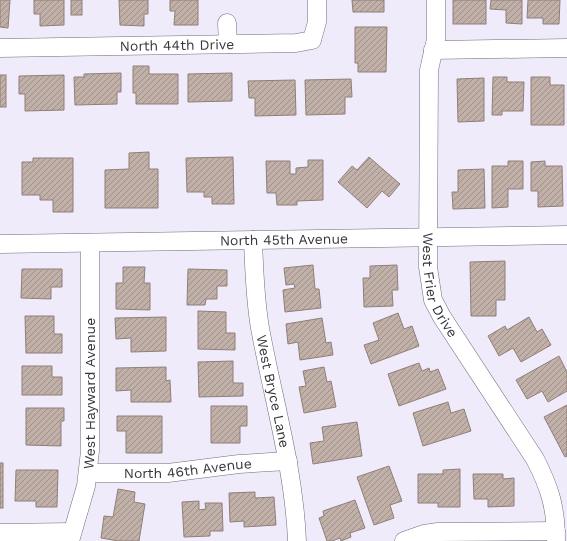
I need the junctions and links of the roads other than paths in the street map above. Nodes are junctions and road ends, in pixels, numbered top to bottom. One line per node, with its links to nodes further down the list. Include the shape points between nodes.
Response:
1 (318, 0): 4 (street, North 44th Drive, via 317,22 312,40 296,43)
2 (436, 0): 7 (street, West Frier Drive, via 436,40)
3 (227, 23): 4 (street)
4 (228, 44): 5 (street, North 44th Drive)
5 (0, 48)
6 (567, 48): 7 (street)
7 (433, 50): 9 (street, West Frier Drive, via 428,70)
8 (567, 235): 9 (street, North 45th Avenue)
9 (428, 237): 10 (street, North 45th Avenue); 17 (street, West Frier Drive, via 429,283 433,300 546,479 553,502)
10 (253, 240): 11 (street, North 45th Avenue); 13 (street, West Bryce Lane, via 260,328)
11 (90, 243): 12 (street, North 45th Avenue); 14 (street, West Hayward Avenue)
12 (0, 244)
13 (288, 461): 14 (street, North 46th Avenue, via 168,473); 18 (street, West Bryce Lane, via 294,495)
14 (88, 473): 16 (street, West Hayward Avenue)
15 (0, 533): 16 (street)
16 (71, 536)
17 (556, 536): 19 (street, via 438,532)
18 (297, 541)
19 (404, 541)

